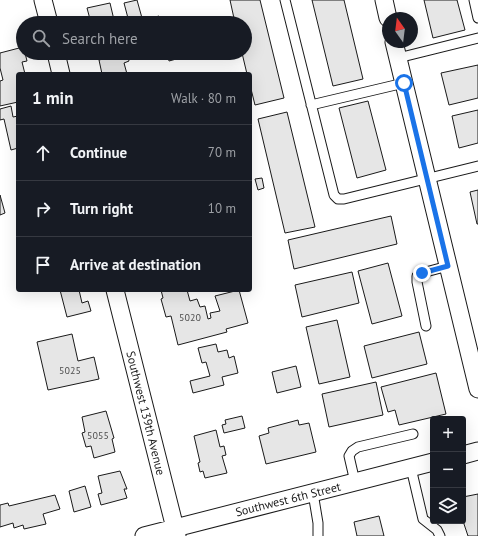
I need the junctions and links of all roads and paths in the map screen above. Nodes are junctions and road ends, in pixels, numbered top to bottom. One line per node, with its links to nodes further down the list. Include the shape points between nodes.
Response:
1 (43, 0): 6 (street)
2 (285, 0): 13 (lane)
3 (384, 0): 5 (street)
4 (474, 0): 7 (lane)
5 (387, 12)
6 (47, 16)
7 (478, 18)
8 (478, 38): 9 (lane)
9 (396, 50): 12 (street)
10 (58, 60): 11 (street)
11 (61, 72)
12 (404, 83): 13 (lane); 15 (street)
13 (311, 105): 15 (lane, via 334,195 338,199)
14 (478, 166): 15 (lane)
15 (427, 179): 16 (street)
16 (448, 266): 18 (lane, via 417,276); 19 (street)
17 (116, 292): 27 (street, Southwest 139th Avenue)
18 (426, 326)
19 (478, 389)
20 (413, 434): 25 (lane, via 358,447 352,451 349,456)
21 (478, 451): 22 (street)
22 (466, 454)
23 (430, 463): 24 (street, Southwest 6th Street)
24 (410, 468): 25 (street, Southwest 6th Street); 30 (lane, via 423,519 437,530)
25 (355, 482): 26 (street, Southwest 6th Street)
26 (313, 493): 27 (street, Southwest 6th Street); 29 (lane)
27 (176, 532): 28 (street, Southwest 6th Street)
28 (144, 536)
29 (318, 536)
30 (440, 536)

